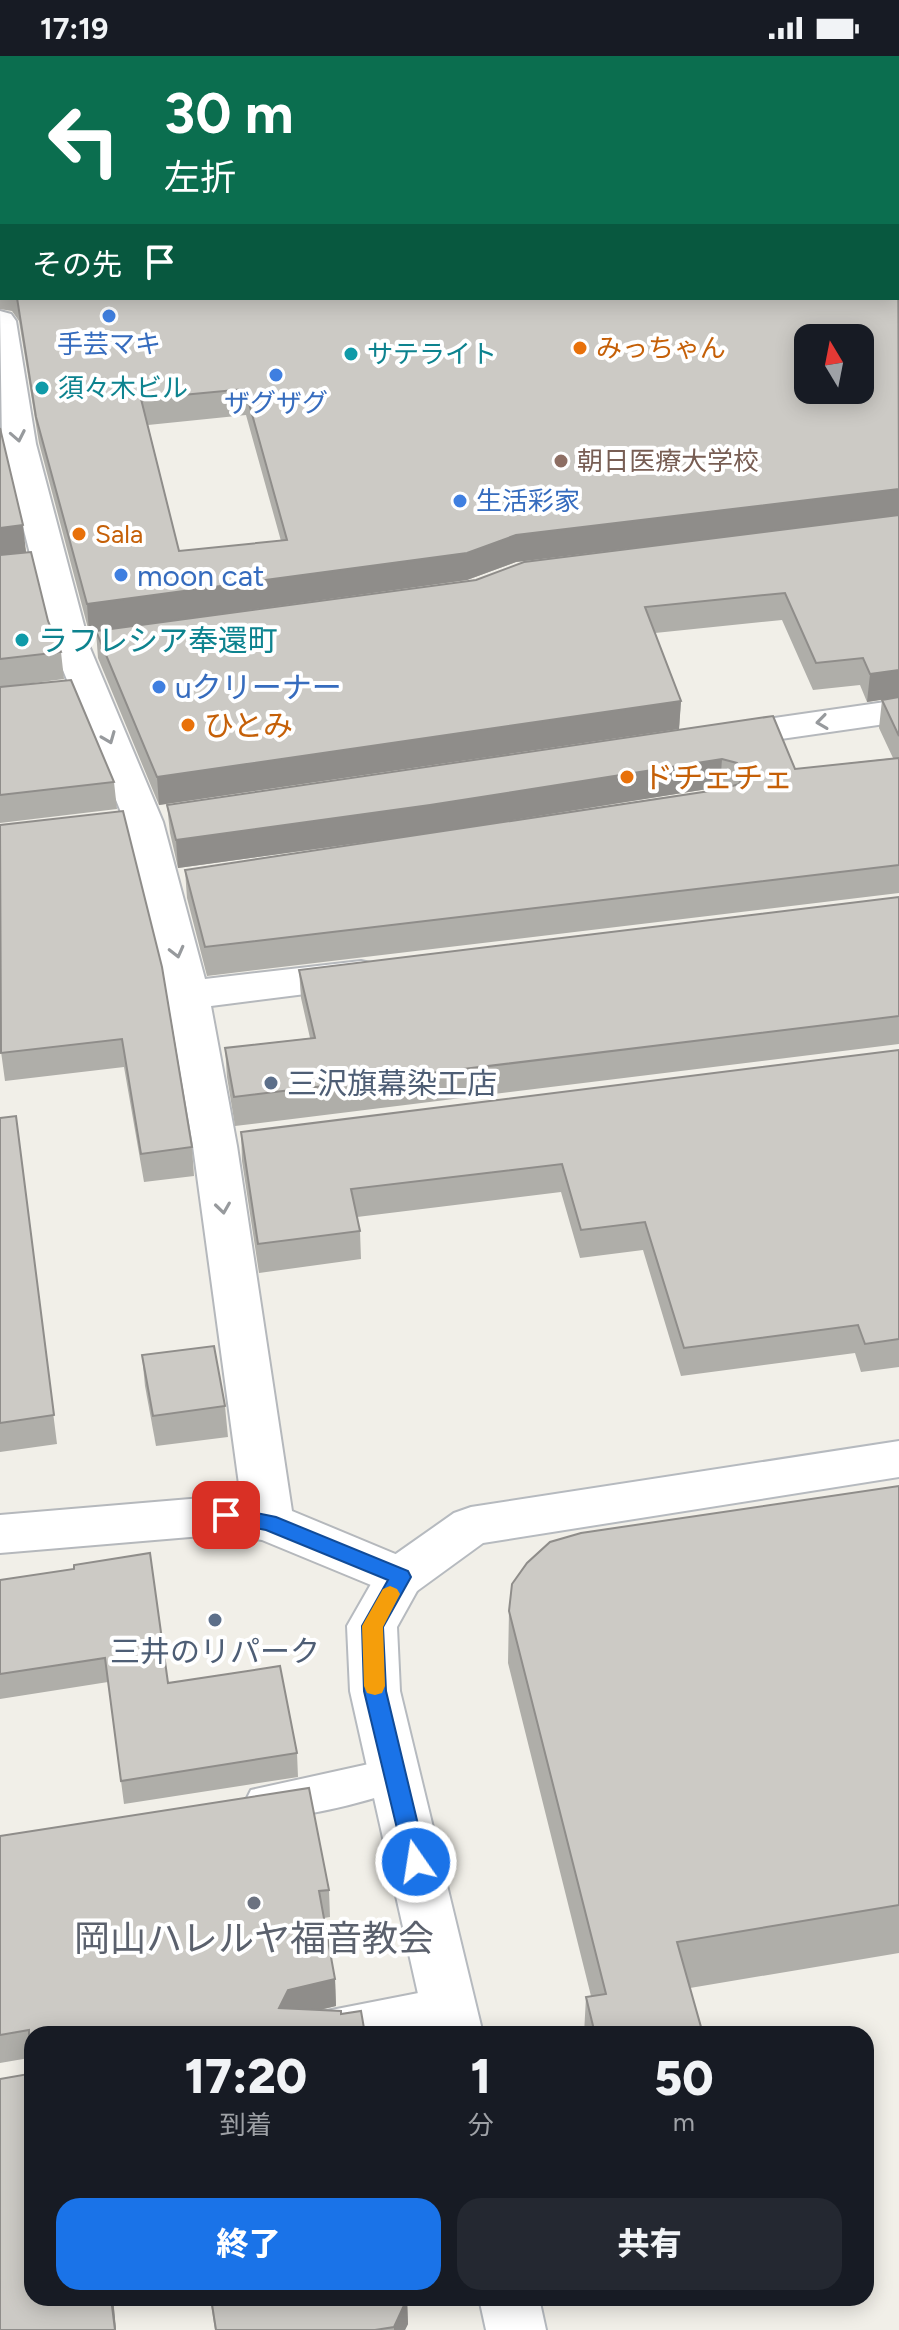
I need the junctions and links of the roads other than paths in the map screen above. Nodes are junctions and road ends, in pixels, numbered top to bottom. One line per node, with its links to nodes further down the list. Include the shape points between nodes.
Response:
1 (0, 321): 2 (street, one-way to 2, via 16,430)
2 (14, 476): 3 (street)
3 (51, 564): 4 (street); 7 (street, one-way to 7, via 88,646 75,693)
4 (13, 568)
5 (899, 711): 6 (street, one-way to 6)
6 (690, 742)
7 (160, 820): 8 (street); 10 (street, one-way to 10, via 176,884)
8 (101, 827)
9 (393, 970): 10 (street)
10 (188, 995): 12 (street, one-way to 12, via 230,1144)
11 (899, 1459): 14 (street, via 471,1526)
12 (269, 1522): 13 (street, via 226,1515); 14 (street)
13 (0, 1534)
14 (400, 1577): 15 (street, via 372,1626 375,1691)
15 (396, 1775): 16 (lane); 17 (street)
16 (232, 1808)
17 (452, 2020): 18 (lane)
18 (389, 2026)
19 (511, 2306): 20 (street)
20 (516, 2330)

